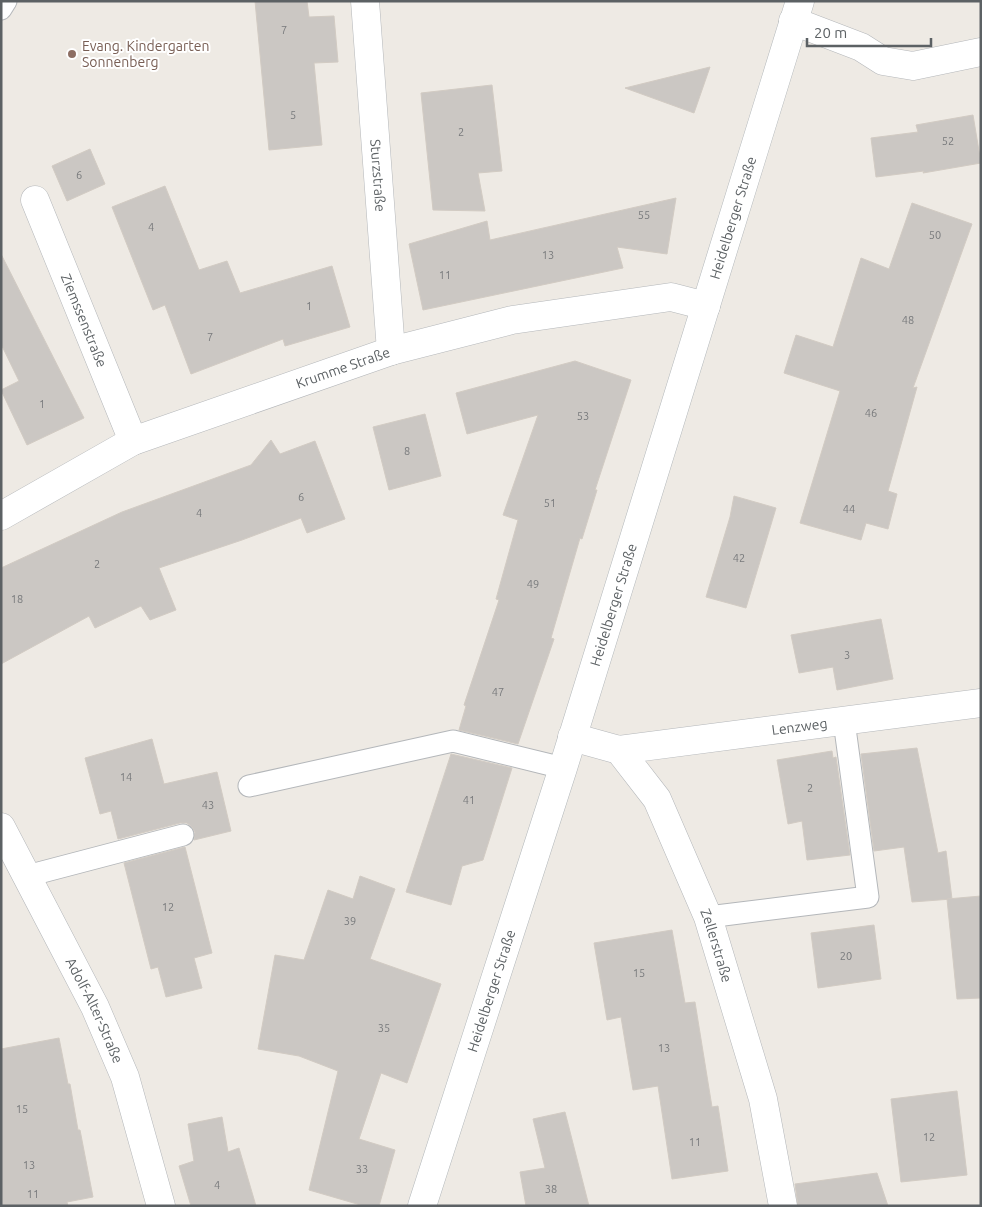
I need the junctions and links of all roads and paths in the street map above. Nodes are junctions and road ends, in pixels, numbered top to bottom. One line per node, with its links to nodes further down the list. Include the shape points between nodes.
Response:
1 (6, 1): 3 (lane)
2 (365, 1): 8 (street, Sturzstraße)
3 (1, 9)
4 (797, 11): 5 (street, via 883,61 913,66); 7 (street, Heidelberger Straße)
5 (981, 52)
6 (35, 200): 9 (street, Ziemssenstraße)
7 (706, 306): 8 (street, Krumme Straße, via 671,298 521,318); 13 (street, Heidelberger Straße)
8 (391, 351): 9 (street, Krumme Straße)
9 (133, 441): 10 (street, Krumme Straße)
10 (1, 516)
11 (981, 703): 12 (street, Lenzweg)
12 (844, 721): 14 (street, Lenzweg); 20 (lane, via 868,897)
13 (572, 737): 14 (street); 15 (street, Heidelberger Straße)
14 (619, 750): 20 (street, Zellerstraße, via 657,800)
15 (563, 768): 16 (lane, via 453,741); 22 (street, Heidelberger Straße)
16 (249, 786)
17 (1, 827): 19 (street, Adolf-Alter-Straße)
18 (183, 835): 19 (lane)
19 (27, 876): 21 (street, Adolf-Alter-Straße, via 96,1007 125,1077)
20 (708, 917): 23 (street, Zellerstraße, via 763,1099)
21 (161, 1206)
22 (422, 1206)
23 (783, 1206)

